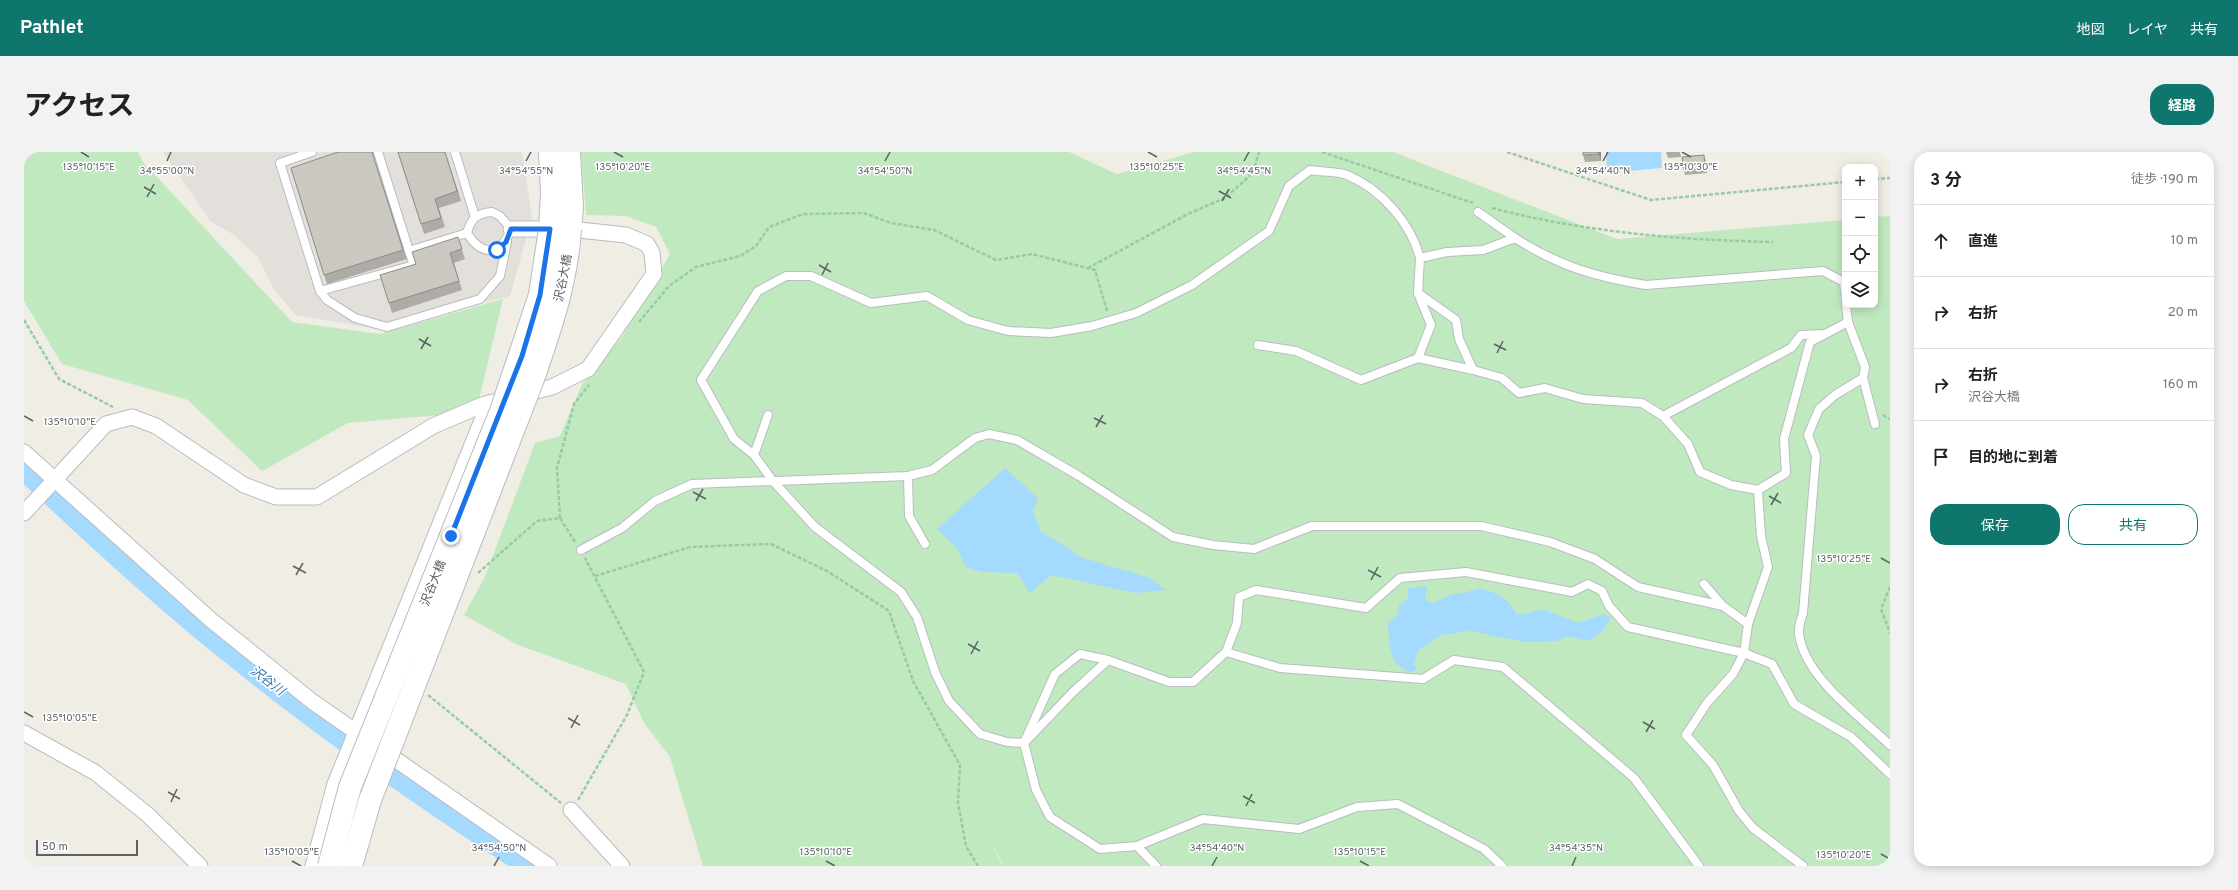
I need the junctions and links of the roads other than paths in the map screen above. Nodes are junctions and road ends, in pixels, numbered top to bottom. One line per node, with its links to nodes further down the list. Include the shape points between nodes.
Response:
1 (312, 152): 15 (lane, via 280,163)
2 (378, 152): 12 (lane)
3 (455, 152): 7 (lane)
4 (550, 152): 8 (street, via 552,193)
5 (569, 152): 8 (street, via 572,207)
6 (1478, 209): 11 (lane)
7 (475, 217): 9 (lane, via 470,222); 10 (lane, via 479,213 492,212 500,216)
8 (560, 229): 10 (street); 24 (street, via 626,235 647,244 652,253 654,274 588,369 552,386); 52 (street, 沢谷大橋, bridge, via 522,356 350,787); 53 (street, 沢谷大橋, bridge, via 569,248 556,312 426,690 370,800)
9 (467, 233): 10 (lane, via 474,244 486,250 497,250); 12 (lane)
10 (509, 235): 15 (lane, via 500,276 480,299 387,327 355,318 327,300)
11 (1515, 238): 13 (lane, via 1483,250 1447,252); 14 (lane, via 1543,256 1583,272 1646,285 1823,271)
12 (410, 251): 15 (lane, via 414,265)
13 (1420, 258): 16 (lane); 29 (lane, via 1416,241 1398,214 1375,192 1346,175 1310,170 1289,186 1269,231 1192,284 1136,313 1092,326 1051,333 1008,331 968,320 927,296 871,302 811,276 786,276 758,291 701,380 734,439)
14 (1842, 281)
15 (320, 291)
16 (1418, 293): 21 (lane, via 1431,325); 22 (lane, via 1456,320 1459,339)
17 (1846, 308): 18 (lane)
18 (1848, 322): 19 (lane); 23 (lane, via 1865,367)
19 (1827, 333): 26 (lane, via 1801,334 1791,348); 33 (lane, via 1810,342 1784,439 1786,473)
20 (1258, 345): 21 (lane, via 1296,351 1361,380)
21 (1418, 358): 22 (lane)
22 (1473, 370): 26 (lane, via 1502,378 1519,393 1545,388 1583,399 1642,403)
23 (1863, 378): 27 (lane); 46 (lane, via 1819,409 1808,435 1816,456 1803,613 1798,634 1808,662 1829,689)
24 (489, 403): 31 (street, via 433,426 317,497 276,497 244,485 156,426 132,417 106,424); 44 (street)
25 (768, 415): 29 (lane)
26 (1663, 416): 33 (lane, via 1688,444 1700,472 1731,485)
27 (1875, 424)
28 (24, 452): 31 (street)
29 (754, 455): 32 (lane)
30 (908, 476): 32 (lane); 35 (lane, via 909,516); 38 (lane, via 932,470 975,438 989,434 1017,440 1079,476 1173,537 1213,545 1254,549 1312,526 1481,526 1550,542 1595,559 1638,587)
31 (54, 481): 34 (street); 44 (street, via 211,620)
32 (772, 481): 36 (lane, via 692,484 655,501 622,528); 45 (lane, via 815,527 901,592 917,617 935,672 949,701 980,734 1007,742)
33 (1758, 490): 39 (lane, via 1760,536 1768,567)
34 (24, 513)
35 (925, 544)
36 (581, 550)
37 (1704, 584): 38 (lane)
38 (1723, 606): 39 (lane)
39 (1748, 624): 41 (lane)
40 (1226, 652): 41 (lane, via 1237,623 1239,597 1256,590 1366,608 1400,578 1466,572 1572,592 1588,584 1602,591 1609,606 1628,627); 42 (lane, via 1193,682 1168,682); 58 (lane, via 1280,668 1423,678 1454,660 1503,667 1634,778)
41 (1744, 653): 47 (lane, via 1772,664 1794,704 1851,737); 59 (lane, via 1733,674 1707,703 1686,734 1713,765 1739,811 1753,828)
42 (1108, 660): 45 (lane); 45 (lane, via 1080,654 1055,674)
43 (24, 733): 50 (street, via 96,773 148,815)
44 (356, 733): 51 (street, via 335,784); 54 (street)
45 (1024, 743): 49 (lane, via 1036,790 1050,817 1100,849)
46 (1890, 745)
47 (1890, 774)
48 (571, 810): 55 (street)
49 (1137, 846): 56 (lane); 57 (lane, via 1204,819 1299,829 1357,807 1398,804 1484,849)
50 (200, 866)
51 (313, 866)
52 (329, 866)
53 (351, 866)
54 (549, 866)
55 (622, 866)
56 (1156, 866)
57 (1502, 866)
58 (1699, 866)
59 (1802, 866)

